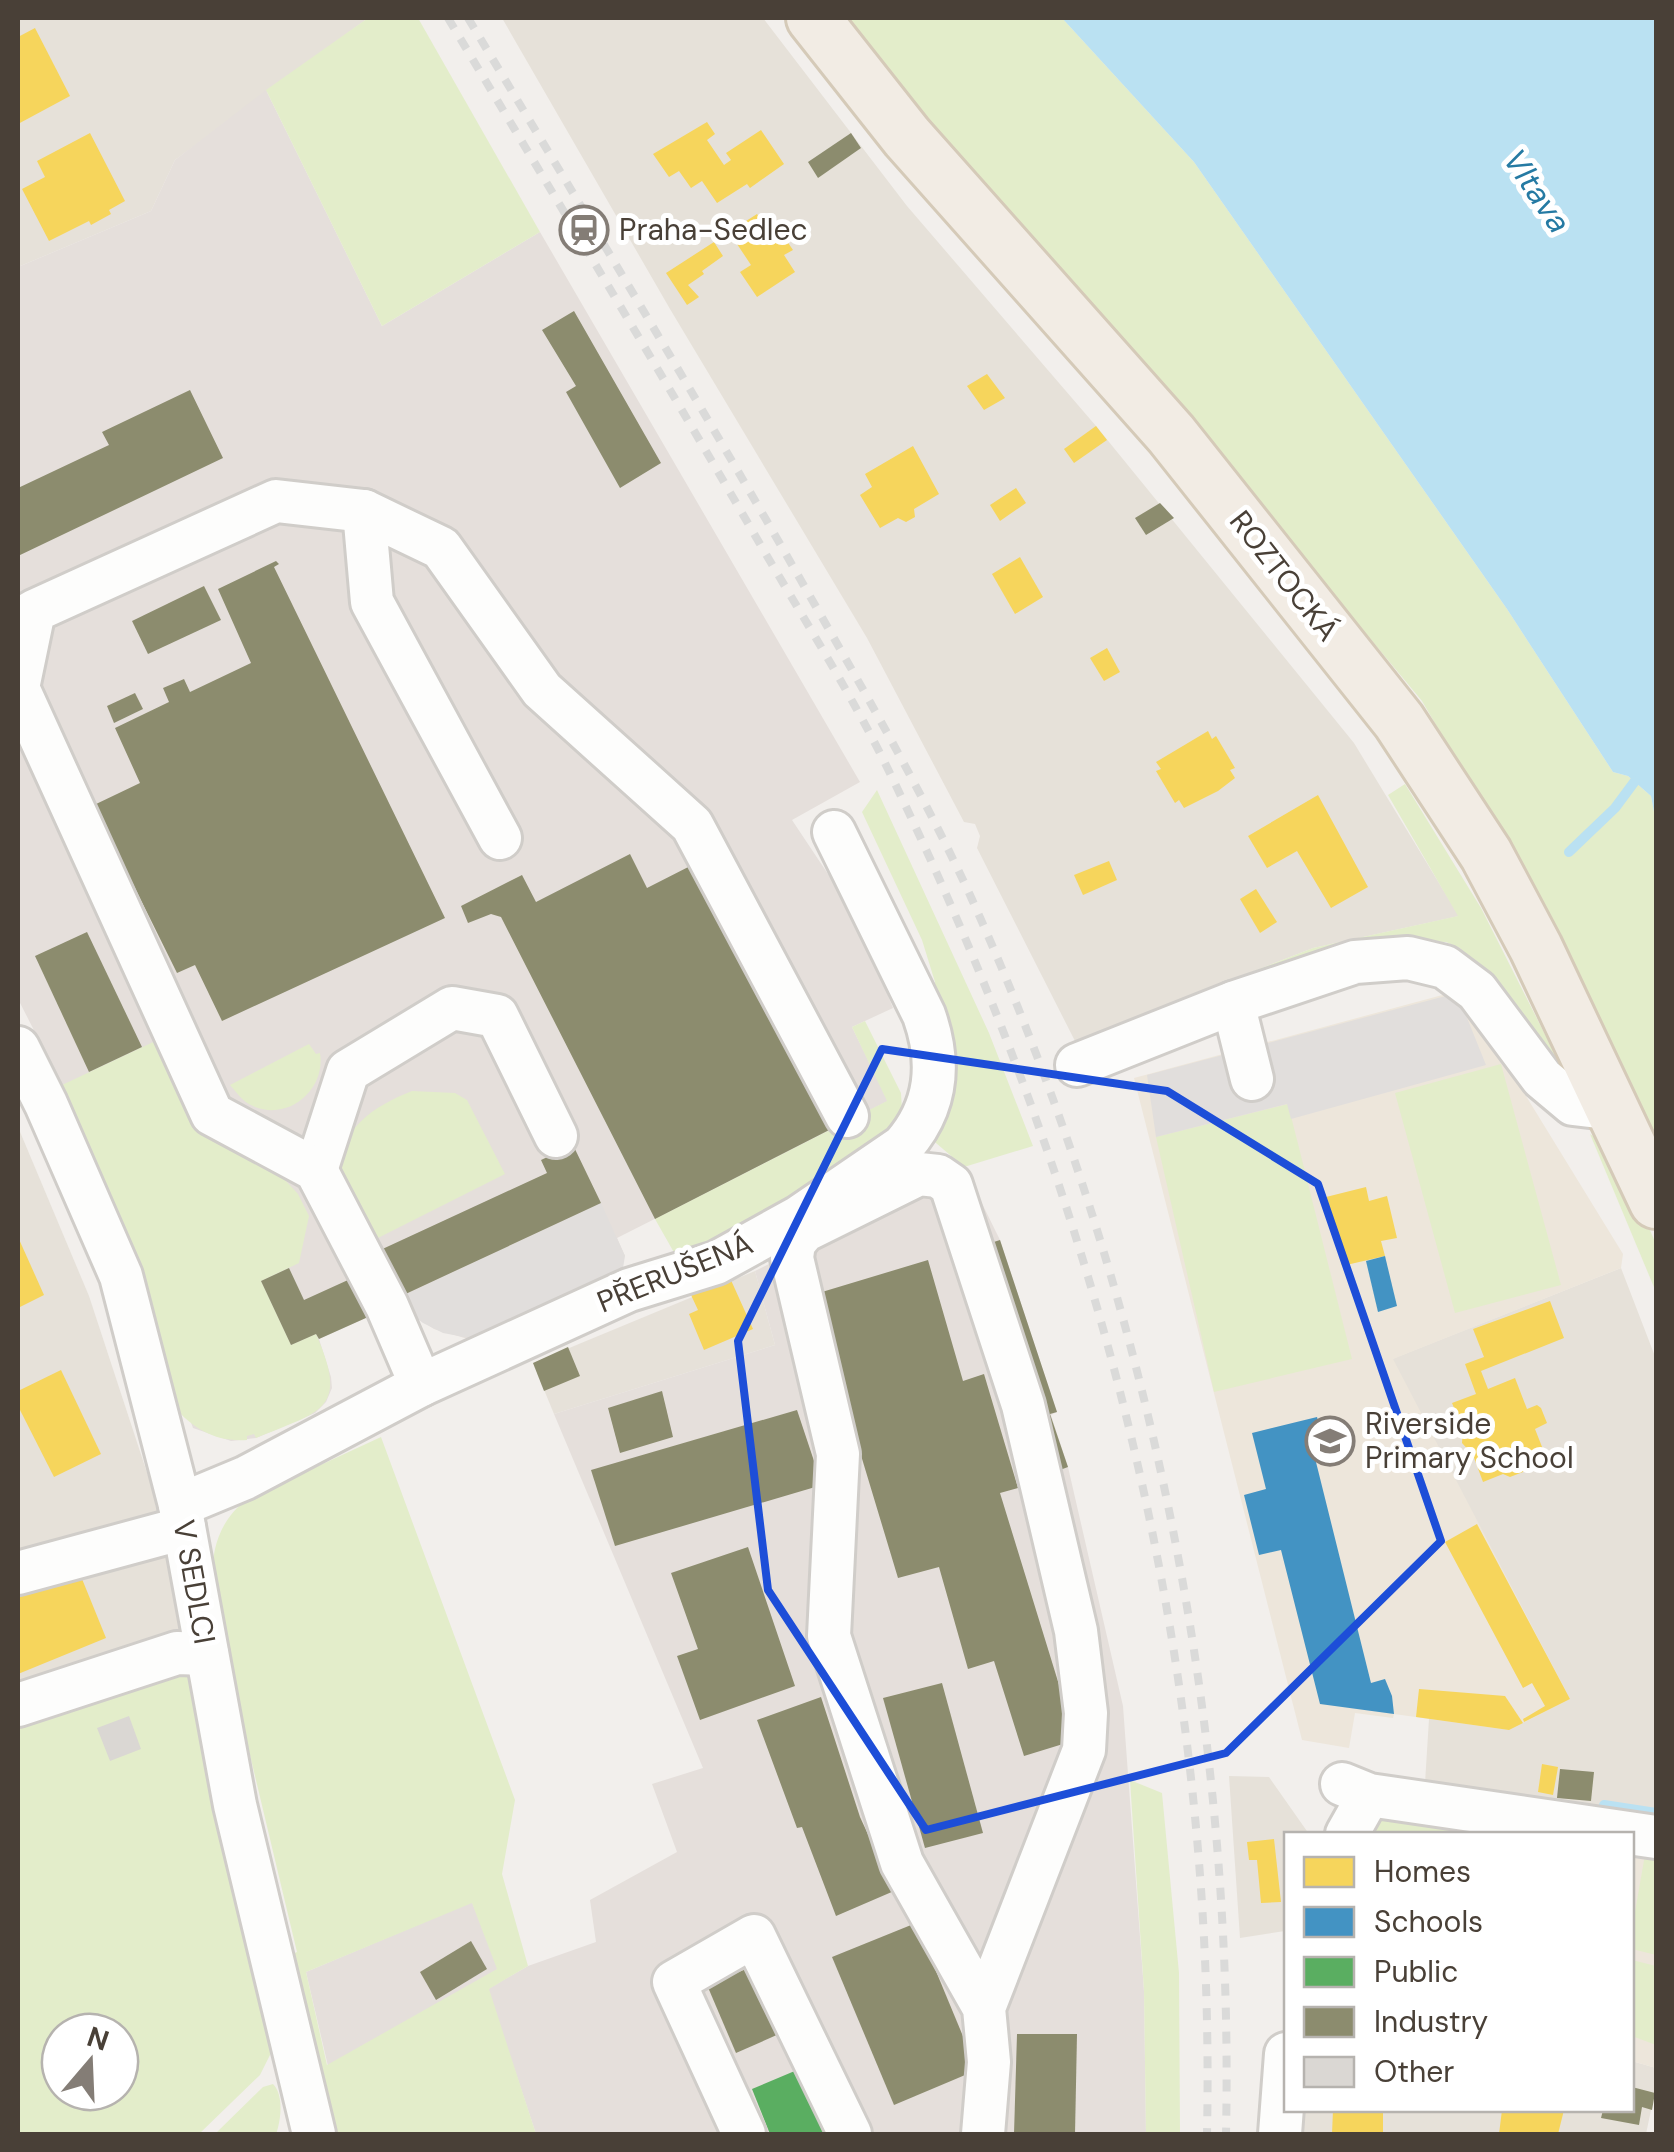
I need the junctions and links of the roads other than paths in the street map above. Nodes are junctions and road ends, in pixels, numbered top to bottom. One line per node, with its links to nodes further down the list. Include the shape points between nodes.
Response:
1 (812, 18): 9 (main road, ROZTOCKÁ, via 907,137 1171,434 1399,721 1486,854)
2 (364, 511): 4 (street, via 372,602); 10 (street, via 441,548 542,690 692,825); 12 (street, via 276,501 34,611 18,688 212,1114)
3 (834, 832): 14 (street, PŘERUŠENÁ, via 934,1042 936,1068 916,1131 843,1188 716,1263 629,1290)
4 (500, 838)
5 (1234, 1003): 7 (street); 8 (street); 9 (street, via 1355,962 1408,958 1445,967 1477,991 1542,1078 1574,1104)
6 (18, 1048): 15 (street, V SEDLCI, via 122,1276)
7 (1078, 1065)
8 (1252, 1079)
9 (1615, 1109): 13 (main road, ROZTOCKÁ)
10 (847, 1116)
11 (556, 1136): 12 (street, via 497,1016 452,1008 348,1071)
12 (316, 1170): 14 (street)
13 (1656, 1202)
14 (422, 1385): 15 (street, PŘERUŠENÁ)
15 (182, 1517): 16 (street, PŘERUŠENÁ); 17 (street, V SEDLCI)
16 (18, 1573)
17 (207, 1654): 18 (street, via 177,1654); 23 (street, V SEDLCI)
18 (18, 1705)
19 (1347, 1832): 20 (street, via 1355,1790)
20 (1624, 1832)
21 (984, 2008): 21 (street, via 902,1863 830,1636 838,1454 792,1258 804,1231 919,1174 951,1185 1023,1405 1076,1631 1086,1712 1084,1750); 26 (street, via 989,2062)
22 (1284, 2081): 27 (street)
23 (306, 2125)
24 (744, 2134): 25 (street, via 674,1982 754,1936)
25 (850, 2134)
26 (983, 2134)
27 (1280, 2134)

